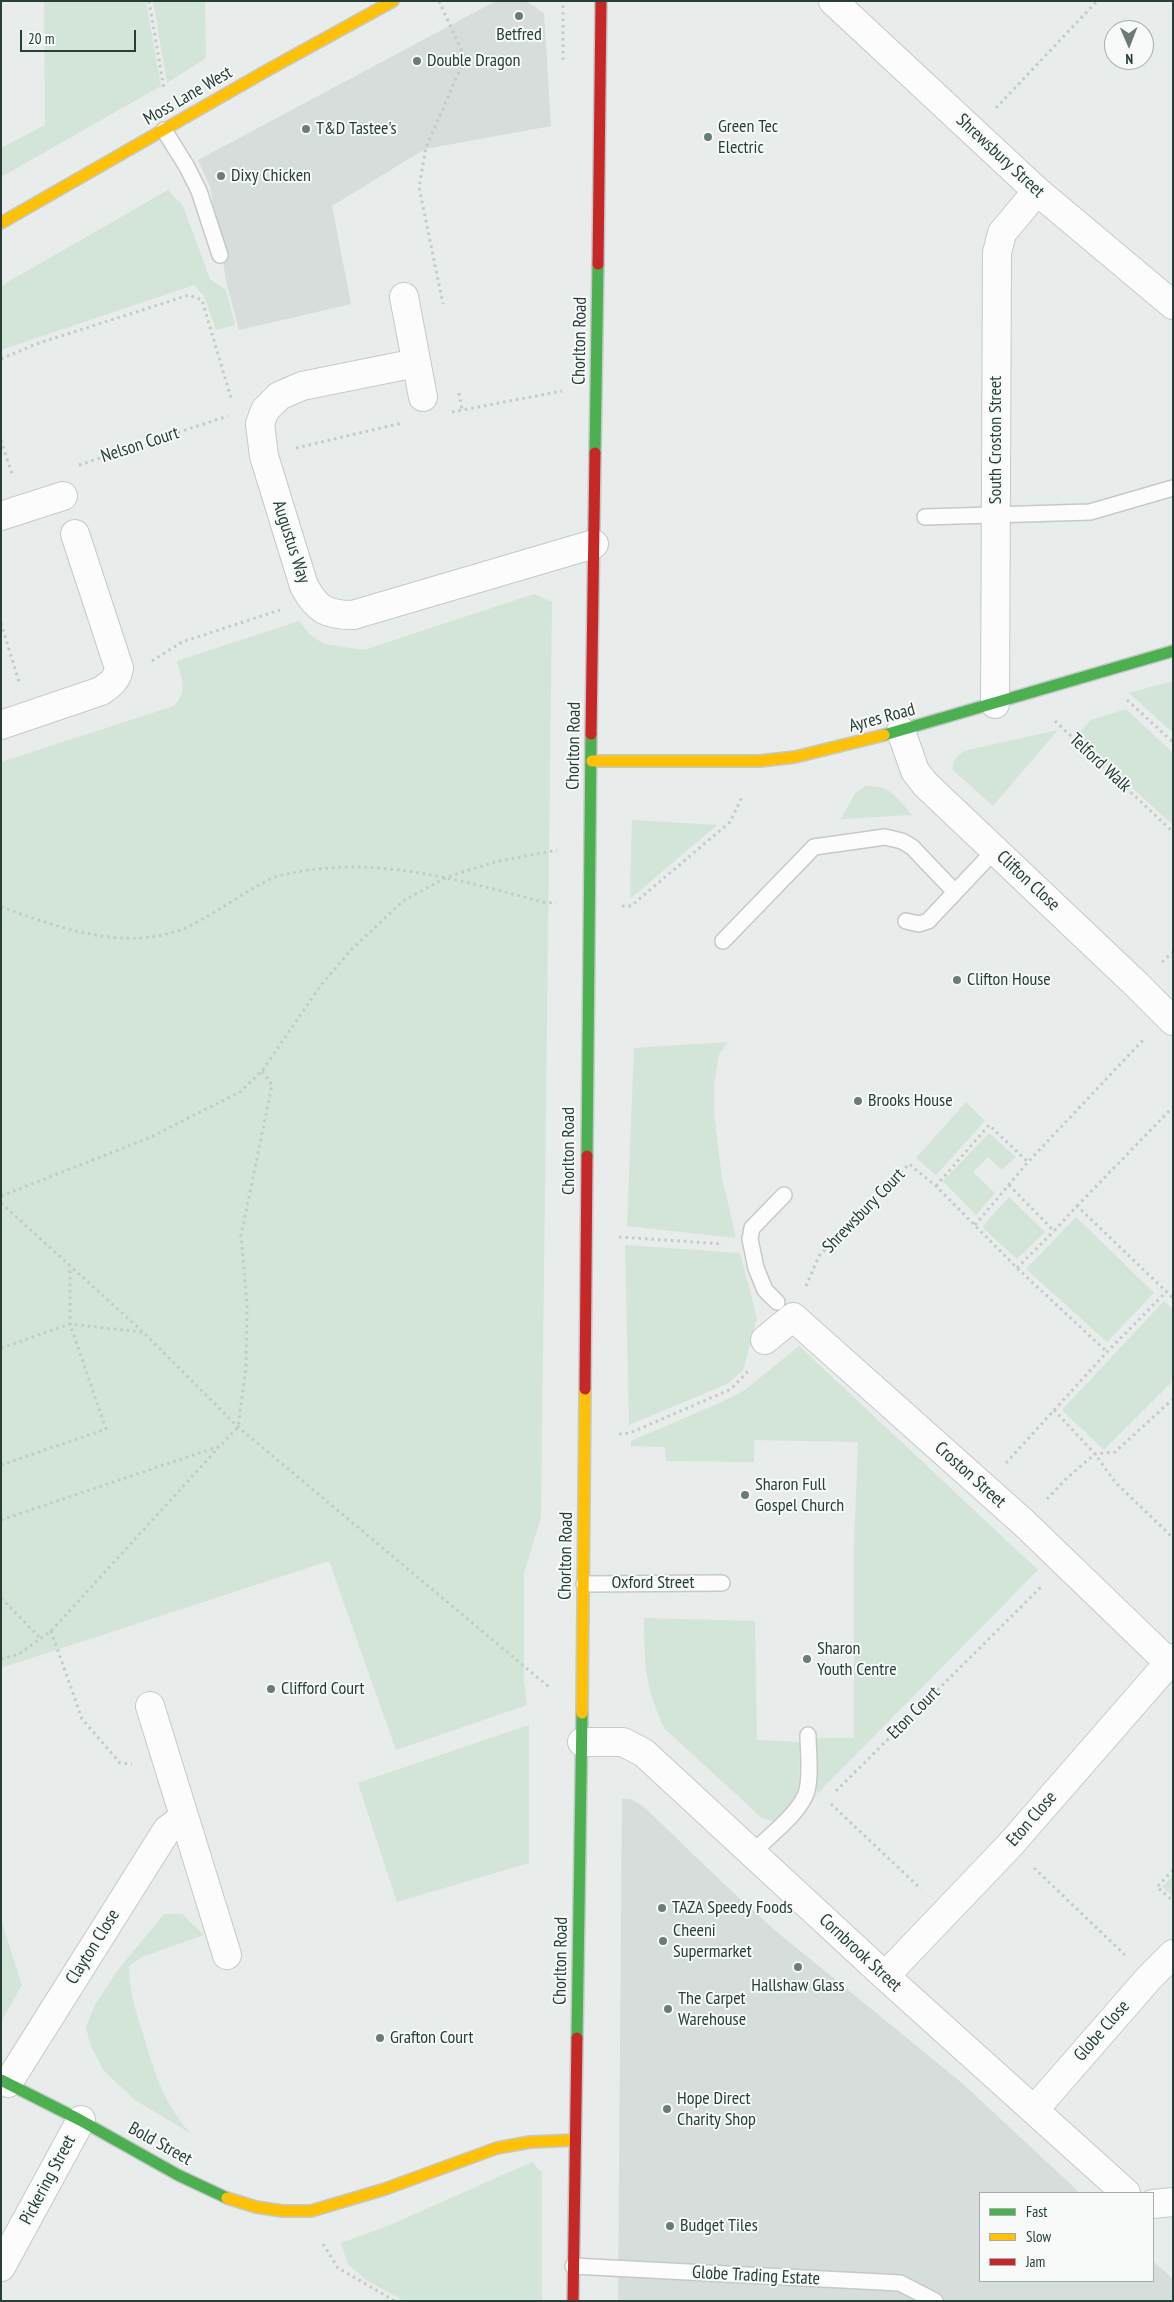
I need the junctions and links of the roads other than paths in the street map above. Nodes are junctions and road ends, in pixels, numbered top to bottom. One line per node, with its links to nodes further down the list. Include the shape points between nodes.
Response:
1 (394, 1): 4 (main road, Moss Lane West)
2 (602, 1): 18 (main road, Chorlton Road)
3 (833, 1): 5 (street, Shrewsbury Street)
4 (164, 130): 6 (main road, Moss Lane West); 7 (lane, via 199,191)
5 (1037, 191): 9 (street, Shrewsbury Street); 15 (street, South Croston Street, via 1005,228 997,253)
6 (1, 223)
7 (220, 255)
8 (404, 298): 10 (street)
9 (1173, 305)
10 (416, 363): 11 (street); 18 (street, Augustus Way, via 302,386 278,396 265,410 260,424 264,456 304,586 312,601 330,614 353,615)
11 (423, 397)
12 (1173, 488): 15 (lane, via 1090,512)
13 (64, 496): 14 (street)
14 (1, 516)
15 (996, 516): 16 (lane); 20 (street, South Croston Street)
16 (925, 517)
17 (75, 534): 21 (street, via 119,668 115,680 101,691)
18 (594, 544): 23 (main road, Chorlton Road)
19 (1173, 651): 20 (main road, Ayres Road)
20 (995, 704): 22 (main road, Ayres Road)
21 (1, 725)
22 (901, 731): 23 (main road, Ayres Road, via 795,757 760,761); 24 (street, Clifton Close, via 915,771 924,784)
23 (592, 761): 33 (main road, Chorlton Road)
24 (995, 850): 25 (lane); 28 (street, Clifton Close)
25 (955, 892): 26 (lane, via 928,922); 27 (lane, via 912,846 902,841 885,837 814,847)
26 (906, 921)
27 (723, 941)
28 (1170, 1018)
29 (784, 1195): 30 (lane, via 752,1228 750,1239 765,1290)
30 (785, 1310): 31 (street); 34 (street, Croston Street, via 1024,1523)
31 (765, 1340)
32 (722, 1583): 33 (lane, Oxford Street)
33 (584, 1584): 37 (main road, Chorlton Road)
34 (1170, 1660): 42 (street, Eton Close, via 1010,1844)
35 (150, 1706): 38 (street)
36 (808, 1734): 39 (lane, via 805,1796 790,1817)
37 (582, 1742): 39 (street, Cornbrook Street, via 623,1742 644,1753); 46 (main road, Chorlton Road)
38 (184, 1817): 41 (street); 43 (street, Clayton Close, via 167,1830)
39 (752, 1853): 42 (street, Cornbrook Street)
40 (1173, 1954): 44 (street, Globe Close)
41 (227, 1955)
42 (884, 1976): 44 (street, Cornbrook Street)
43 (4, 2082): 45 (main road, Bold Street)
44 (1034, 2110): 47 (street, Cornbrook Street)
45 (81, 2120): 46 (main road, Bold Street, via 214,2193 250,2206 310,2211 388,2189 487,2151 517,2143); 51 (street, Pickering Street)
46 (575, 2140): 50 (main road, Chorlton Road)
47 (1125, 2192)
48 (1173, 2202): 49 (street)
49 (1154, 2204)
50 (573, 2266): 52 (main road, Chorlton Road); 53 (lane, Globe Trading Estate, via 900,2283)
51 (1, 2267)
52 (573, 2301)
53 (935, 2301)

